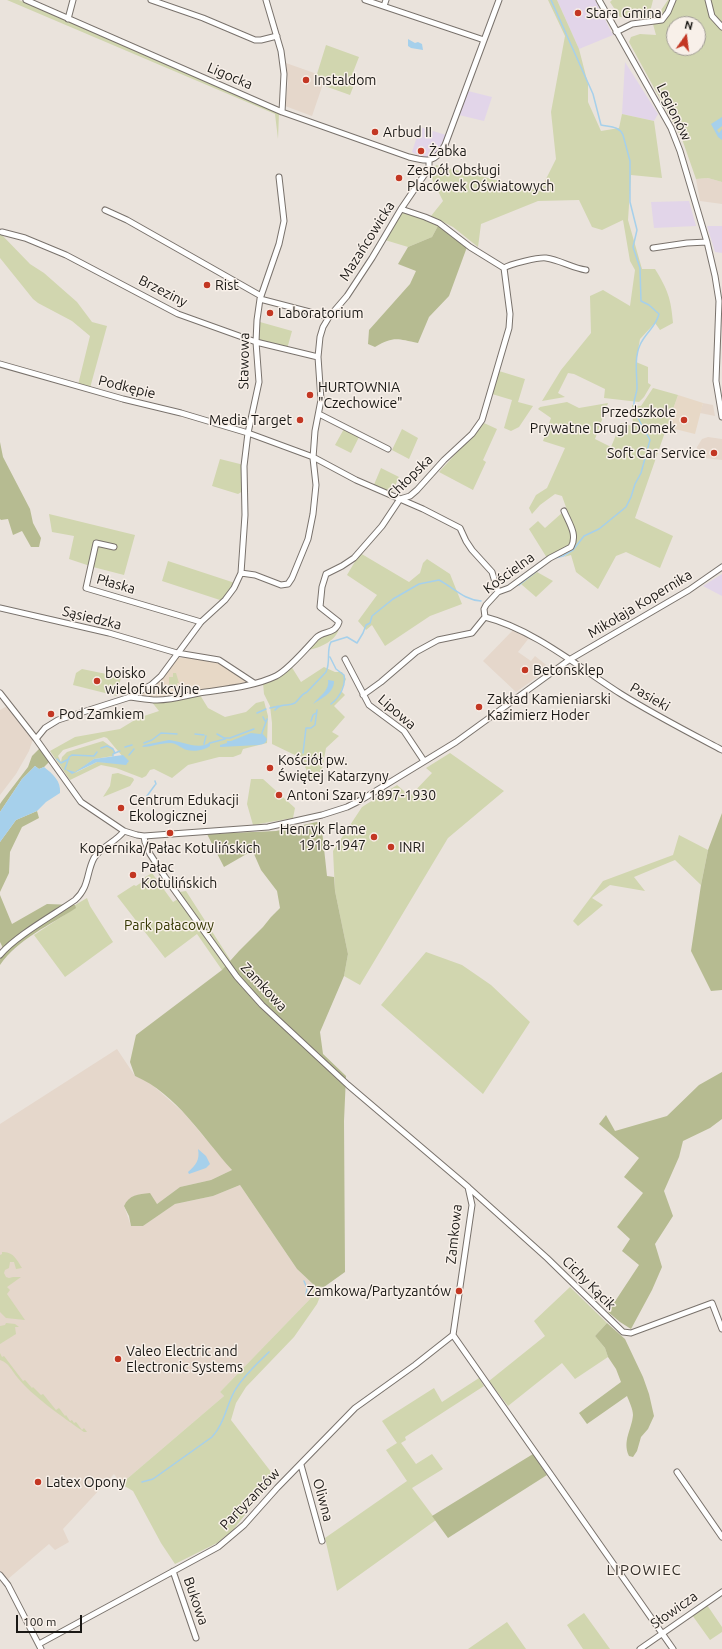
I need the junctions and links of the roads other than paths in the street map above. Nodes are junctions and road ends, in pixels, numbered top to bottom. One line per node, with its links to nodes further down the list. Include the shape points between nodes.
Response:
1 (26, 0): 12 (street, Ligocka)
2 (73, 0): 12 (street)
3 (151, 0): 15 (street, via 255,40)
4 (266, 0): 15 (street)
5 (365, 0): 11 (street)
6 (386, 0): 11 (street)
7 (499, 0): 16 (street, Mazańcowicka)
8 (599, 0): 14 (street, Legionów)
9 (673, 0): 14 (street, via 662,20 632,24)
10 (708, 0): 13 (street, via 712,16)
11 (384, 6): 16 (street)
12 (68, 19): 17 (street, Ligocka)
13 (722, 27)
14 (616, 32): 23 (street, Legionów, via 671,128)
15 (277, 36): 17 (street, via 284,74)
16 (484, 40): 18 (street, Mazańcowicka, via 445,145 436,158)
17 (282, 112): 18 (street, Ligocka, via 410,157)
18 (429, 161): 20 (street, Mazańcowicka, via 429,168)
19 (279, 177): 27 (street, Stawowa, via 284,221)
20 (401, 209): 25 (street, via 439,223 470,247); 28 (street, Mazańcowicka, via 347,296)
21 (105, 210): 27 (street, via 127,220)
22 (2, 232): 29 (street, Brzeziny, via 25,238 66,255 178,314)
23 (707, 242): 24 (street); 33 (street, Legionów, via 719,301 716,381)
24 (653, 248)
25 (504, 268): 26 (street, via 541,258); 37 (street, Chłopska, via 510,314 509,328 482,420 472,434 417,490 410,496)
26 (586, 270)
27 (261, 298): 28 (street); 29 (street, Stawowa)
28 (329, 317): 30 (street, Mazańcowicka, via 323,326)
29 (256, 342): 30 (street, Brzeziny); 34 (street, Stawowa, via 259,382)
30 (318, 357): 32 (street, Mazańcowicka, via 322,400)
31 (0, 364): 34 (street, Podkępie)
32 (319, 414): 35 (street); 36 (street, Mazańcowicka)
33 (722, 414)
34 (248, 433): 36 (street, Podkępie); 41 (street, Stawowa, via 244,466 245,515)
35 (388, 449)
36 (313, 457): 37 (street, Podkępie, via 356,480); 41 (street, Mazańcowicka, via 316,485 313,514 308,539 292,578 288,584 281,585)
37 (400, 499): 42 (street, Podkępie, via 460,528 469,546 492,572); 49 (street, Chłopska, via 382,526 354,558 326,574 320,607 339,622 335,629 318,637 280,673)
38 (564, 511): 42 (street, Kościelna, via 573,532 571,547 550,558 509,588)
39 (114, 547): 45 (street, Płaska, via 96,543 86,588)
40 (722, 567): 48 (street, Mikołaja Kopernika, via 689,590)
41 (241, 573): 45 (street, via 225,600)
42 (498, 592): 44 (street, Kościelna, via 484,609)
43 (0, 608): 46 (street, Sąsiedzka, via 109,633)
44 (486, 617): 48 (street, via 517,629); 51 (street, Kościelna, via 472,633 438,640 416,652)
45 (201, 622): 46 (street)
46 (177, 653): 49 (street, via 219,660); 52 (street, via 161,676)
47 (345, 660): 51 (street, Lipowa)
48 (569, 660): 54 (street, Pasieki, via 623,695); 55 (street, Mikołaja Kopernika, via 471,732)
49 (254, 683): 52 (street, Chłopska, via 158,700)
50 (0, 693): 53 (street)
51 (363, 695): 55 (street, Lipowa, via 369,705 404,731)
52 (130, 697): 53 (street, via 58,720 45,728)
53 (36, 739): 56 (street, Mikołaja Kopernika, via 81,802)
54 (722, 750)
55 (424, 761): 57 (street, Mikołaja Kopernika, via 354,803 322,815 262,828)
56 (124, 831): 57 (street, Mikołaja Kopernika); 58 (street, via 94,858 82,894 22,936)
57 (144, 836): 59 (street, Zamkowa, via 150,854 161,871 216,949 262,1005 348,1085)
58 (0, 955)
59 (468, 1187): 60 (street, Cichy Kącik, via 547,1258 623,1332 631,1333 712,1303); 61 (street, Zamkowa, via 472,1205)
60 (722, 1329)
61 (453, 1334): 62 (street, Partyzantów, via 355,1408); 69 (street)
62 (301, 1465): 65 (street, Oliwna); 66 (street, Partyzantów, via 231,1537 205,1555)
63 (677, 1472): 64 (street)
64 (722, 1536)
65 (322, 1542)
66 (173, 1571): 70 (street, Bukowa); 71 (street, Partyzantów)
67 (0, 1575): 71 (street, via 8,1585)
68 (722, 1592): 69 (street, Słowicza)
69 (662, 1633): 72 (street, Słowicza); 73 (street)
70 (196, 1638)
71 (40, 1647)
72 (640, 1649)
73 (673, 1649)

